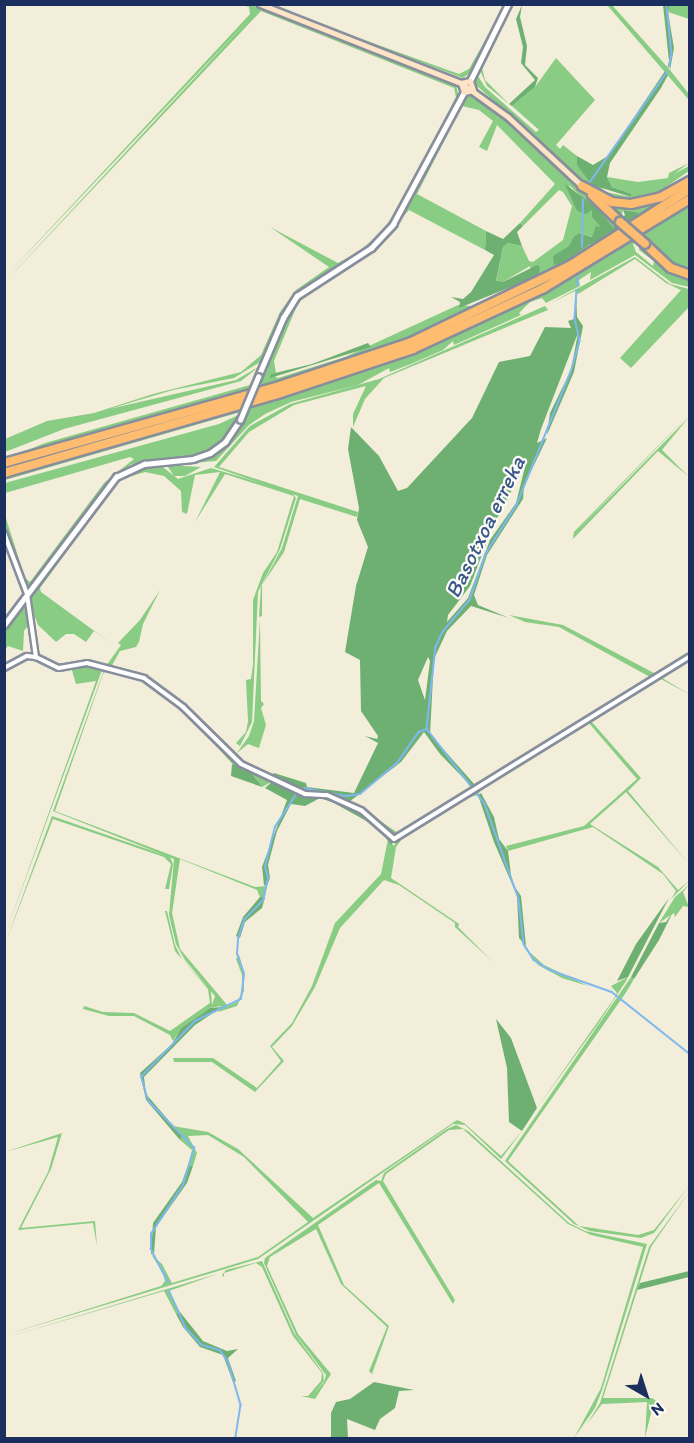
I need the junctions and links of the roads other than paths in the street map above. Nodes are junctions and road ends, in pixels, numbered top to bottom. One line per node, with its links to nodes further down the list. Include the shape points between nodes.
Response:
1 (260, 4): 4 (main road)
2 (508, 4): 3 (street)
3 (470, 81): 4 (main road); 5 (main road)
4 (461, 83): 5 (main road); 6 (main road)
5 (473, 90): 6 (main road); 8 (main road)
6 (464, 92): 15 (street, bridge, via 398,217 370,248 297,297 280,326 240,420 225,442 193,459 144,464 116,477)
7 (690, 181): 8 (highway, via 661,197 631,204 612,202)
8 (582, 186): 11 (highway, bridge, via 671,268)
9 (690, 189): 12 (highway, via 571,265 411,342 276,387)
10 (690, 199): 13 (highway, via 564,277 413,349 300,388)
11 (690, 274)
12 (4, 463)
13 (4, 473)
14 (4, 532): 15 (street)
15 (27, 594): 16 (street); 18 (street)
16 (4, 624)
17 (690, 656): 18 (street, via 394,838 361,810 327,795 305,794 241,764 183,707 144,678 98,666 73,664 59,668)
18 (36, 657): 19 (street, via 27,656)
19 (4, 668)

